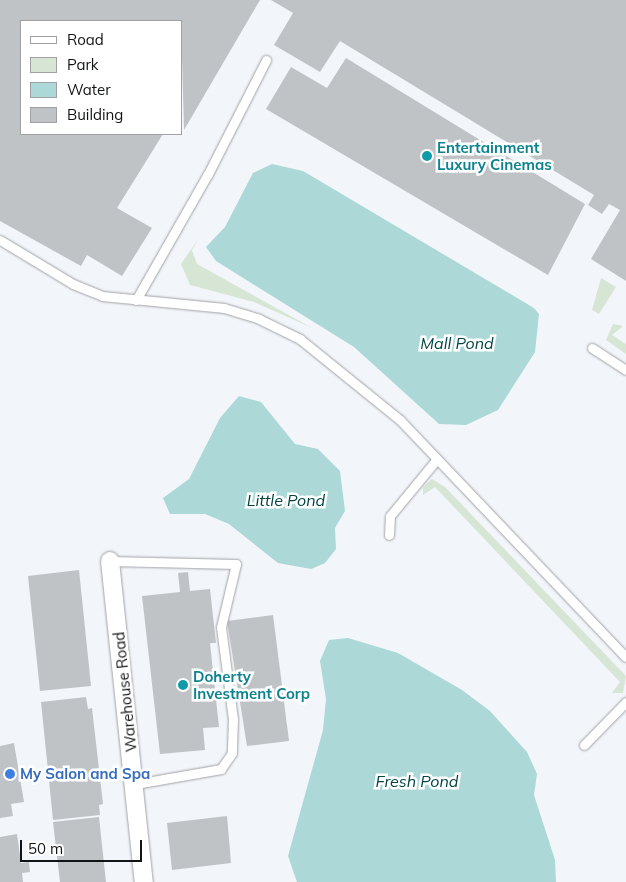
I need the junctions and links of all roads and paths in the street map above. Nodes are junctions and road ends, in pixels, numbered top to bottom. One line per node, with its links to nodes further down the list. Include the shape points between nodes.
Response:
1 (266, 60): 3 (lane, via 229,124 208,174)
2 (0, 240): 3 (lane, via 73,284 102,296)
3 (136, 300): 6 (lane, via 224,308 293,336 354,381)
4 (592, 348): 5 (lane)
5 (626, 370)
6 (437, 458): 7 (lane, via 390,516); 9 (lane)
7 (389, 535)
8 (110, 561): 12 (street, Warehouse Road); 12 (lane, via 236,564 221,627 233,719 232,753 221,769)
9 (626, 657)
10 (626, 702): 11 (lane)
11 (584, 745)
12 (135, 784): 13 (street, Warehouse Road)
13 (144, 882)

